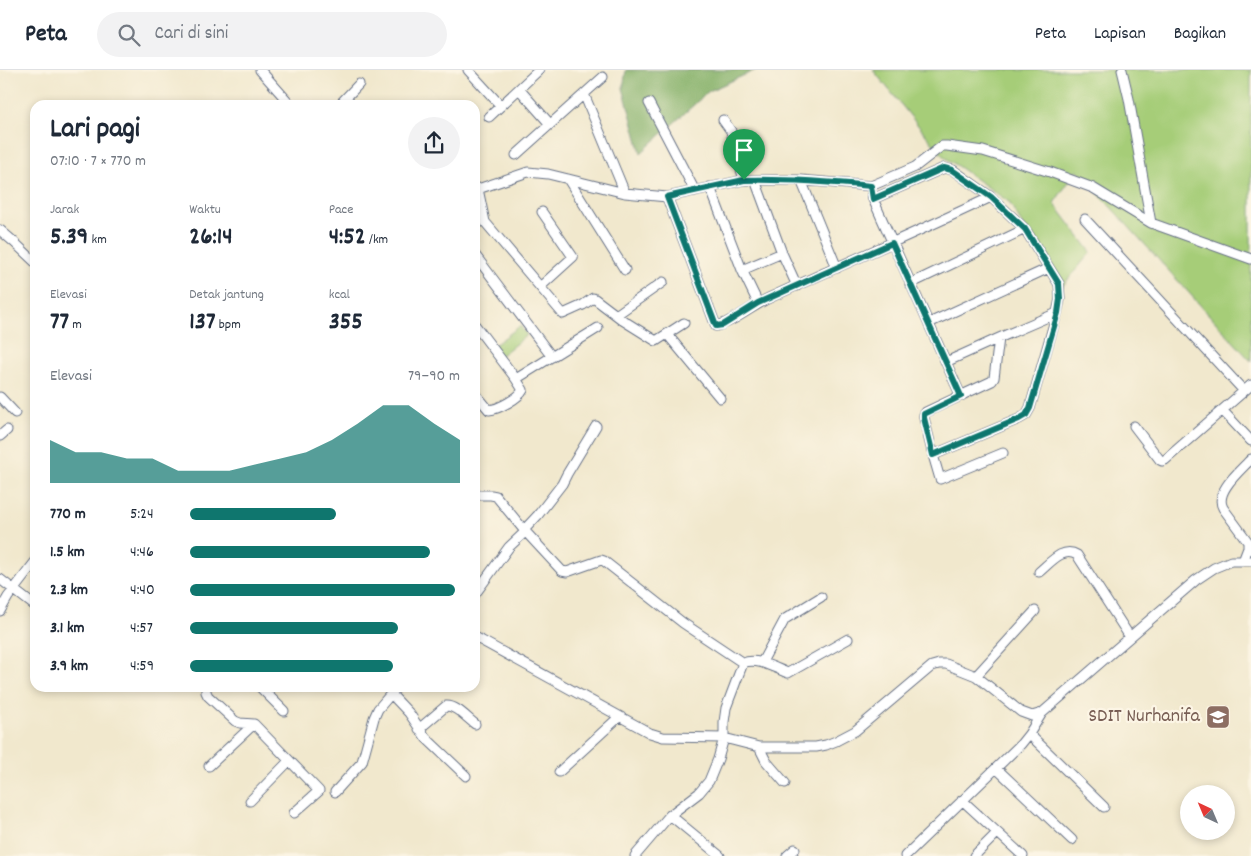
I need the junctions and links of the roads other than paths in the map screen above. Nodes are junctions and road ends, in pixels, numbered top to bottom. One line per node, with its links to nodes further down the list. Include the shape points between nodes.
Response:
1 (260, 70): 9 (street)
2 (468, 70): 12 (street)
3 (1122, 70): 32 (street)
4 (534, 71): 7 (street)
5 (603, 77): 8 (street)
6 (359, 84): 10 (street)
7 (518, 89): 12 (street); 15 (street)
8 (584, 94): 15 (street); 25 (street)
9 (284, 100)
10 (344, 100)
11 (649, 103): 24 (street)
12 (501, 106): 13 (street)
13 (489, 117)
14 (723, 120): 18 (street, via 731,131)
15 (550, 124): 16 (street)
16 (516, 155)
17 (568, 179): 23 (street, via 528,172); 25 (street); 42 (street)
18 (744, 180): 19 (street); 22 (street)
19 (755, 180): 20 (street); 36 (street)
20 (801, 180): 21 (street); 40 (street)
21 (871, 186): 28 (street); 32 (street, via 915,167 942,146 984,150 1093,188)
22 (710, 187): 24 (street); 43 (street)
23 (480, 188)
24 (695, 191): 26 (street)
25 (625, 193): 26 (street)
26 (667, 197): 48 (street, via 716,326)
27 (991, 197): 28 (street, via 944,168); 33 (street); 35 (street)
28 (873, 199): 35 (street)
29 (480, 204): 47 (street, via 485,222)
30 (542, 212): 47 (street, via 573,257)
31 (1085, 219): 60 (street)
32 (1151, 224): 38 (street)
33 (1025, 229): 41 (street); 45 (street)
34 (0, 230): 37 (street)
35 (892, 243): 40 (street); 45 (street)
36 (782, 253): 43 (street); 46 (street)
37 (30, 257)
38 (1251, 259)
39 (480, 262): 57 (street)
40 (837, 268): 46 (street)
41 (1049, 268): 49 (street, via 1059,284); 52 (street)
42 (626, 270)
43 (742, 270): 48 (street)
44 (663, 282): 50 (street)
45 (910, 284): 52 (street)
46 (797, 286): 48 (street)
47 (540, 287): 50 (street, via 563,314 593,298)
48 (758, 303)
49 (1058, 313): 56 (street); 71 (street, via 1026,415)
50 (616, 315): 55 (street, via 656,341)
51 (684, 323): 55 (street)
52 (929, 324): 58 (street)
53 (598, 328): 57 (street)
54 (480, 332): 59 (street)
55 (667, 334): 63 (street)
56 (999, 338): 58 (street); 61 (street, via 994,378)
57 (552, 357): 59 (street)
58 (946, 362): 61 (street)
59 (516, 379): 64 (street, via 523,390 514,399 494,410)
60 (1248, 388): 65 (street)
61 (961, 396): 71 (street, via 924,414)
62 (0, 397): 66 (street)
63 (720, 398)
64 (480, 399)
65 (1222, 410): 68 (street, via 1162,461); 69 (street)
66 (15, 413)
67 (596, 426): 74 (street, via 562,484)
68 (1134, 426)
69 (1251, 441)
70 (1004, 453): 71 (street, via 940,479)
71 (933, 455)
72 (1251, 459): 75 (street, via 1220,498 1223,508 1248,542)
73 (480, 495): 74 (street, via 496,496)
74 (525, 531): 79 (street); 89 (street, via 562,571 601,560 608,562 683,622)
75 (1247, 561): 85 (street, via 1230,561 1214,568)
76 (30, 569): 80 (street)
77 (1039, 572): 85 (street, via 1060,555 1068,552 1077,555)
78 (0, 579): 80 (street)
79 (480, 587)
80 (14, 590): 82 (street); 83 (street)
81 (820, 597): 88 (street, via 785,619)
82 (30, 602)
83 (0, 611)
84 (1035, 611): 90 (street)
85 (1130, 636): 96 (street)
86 (848, 639): 88 (street, via 788,673)
87 (480, 640): 97 (street)
88 (762, 662): 89 (street)
89 (743, 664): 102 (street, via 726,708)
90 (976, 676): 96 (street, via 1021,712 1032,716); 103 (street, via 946,664 932,666 855,731 836,741 816,747)
91 (206, 692): 98 (street, via 235,721)
92 (265, 692): 95 (street)
93 (392, 692): 110 (street, via 374,718 362,762)
94 (394, 692): 100 (street)
95 (284, 711)
96 (1042, 712): 101 (street)
97 (619, 716): 102 (street, via 663,737); 107 (street)
98 (254, 724): 104 (street); 105 (street)
99 (475, 724): 100 (street, via 454,708 446,706)
100 (419, 729): 108 (street)
101 (1029, 734): 106 (street); 113 (street)
102 (724, 738): 103 (street); 115 (street, via 709,781)
103 (759, 747): 109 (street)
104 (289, 761): 112 (street); 114 (street, via 319,791)
105 (209, 766)
106 (996, 768): 111 (street); 117 (street)
107 (559, 772)
108 (466, 776)
109 (784, 782)
110 (335, 792)
111 (962, 800): 116 (street); 122 (street)
112 (250, 801)
113 (1104, 807)
114 (294, 813)
115 (670, 815): 119 (street); 120 (street)
116 (997, 833): 123 (street); 124 (street)
117 (1072, 840)
118 (795, 849): 121 (street)
119 (635, 856)
120 (720, 856)
121 (787, 856)
122 (904, 856)
123 (974, 856)
124 (1023, 856)

